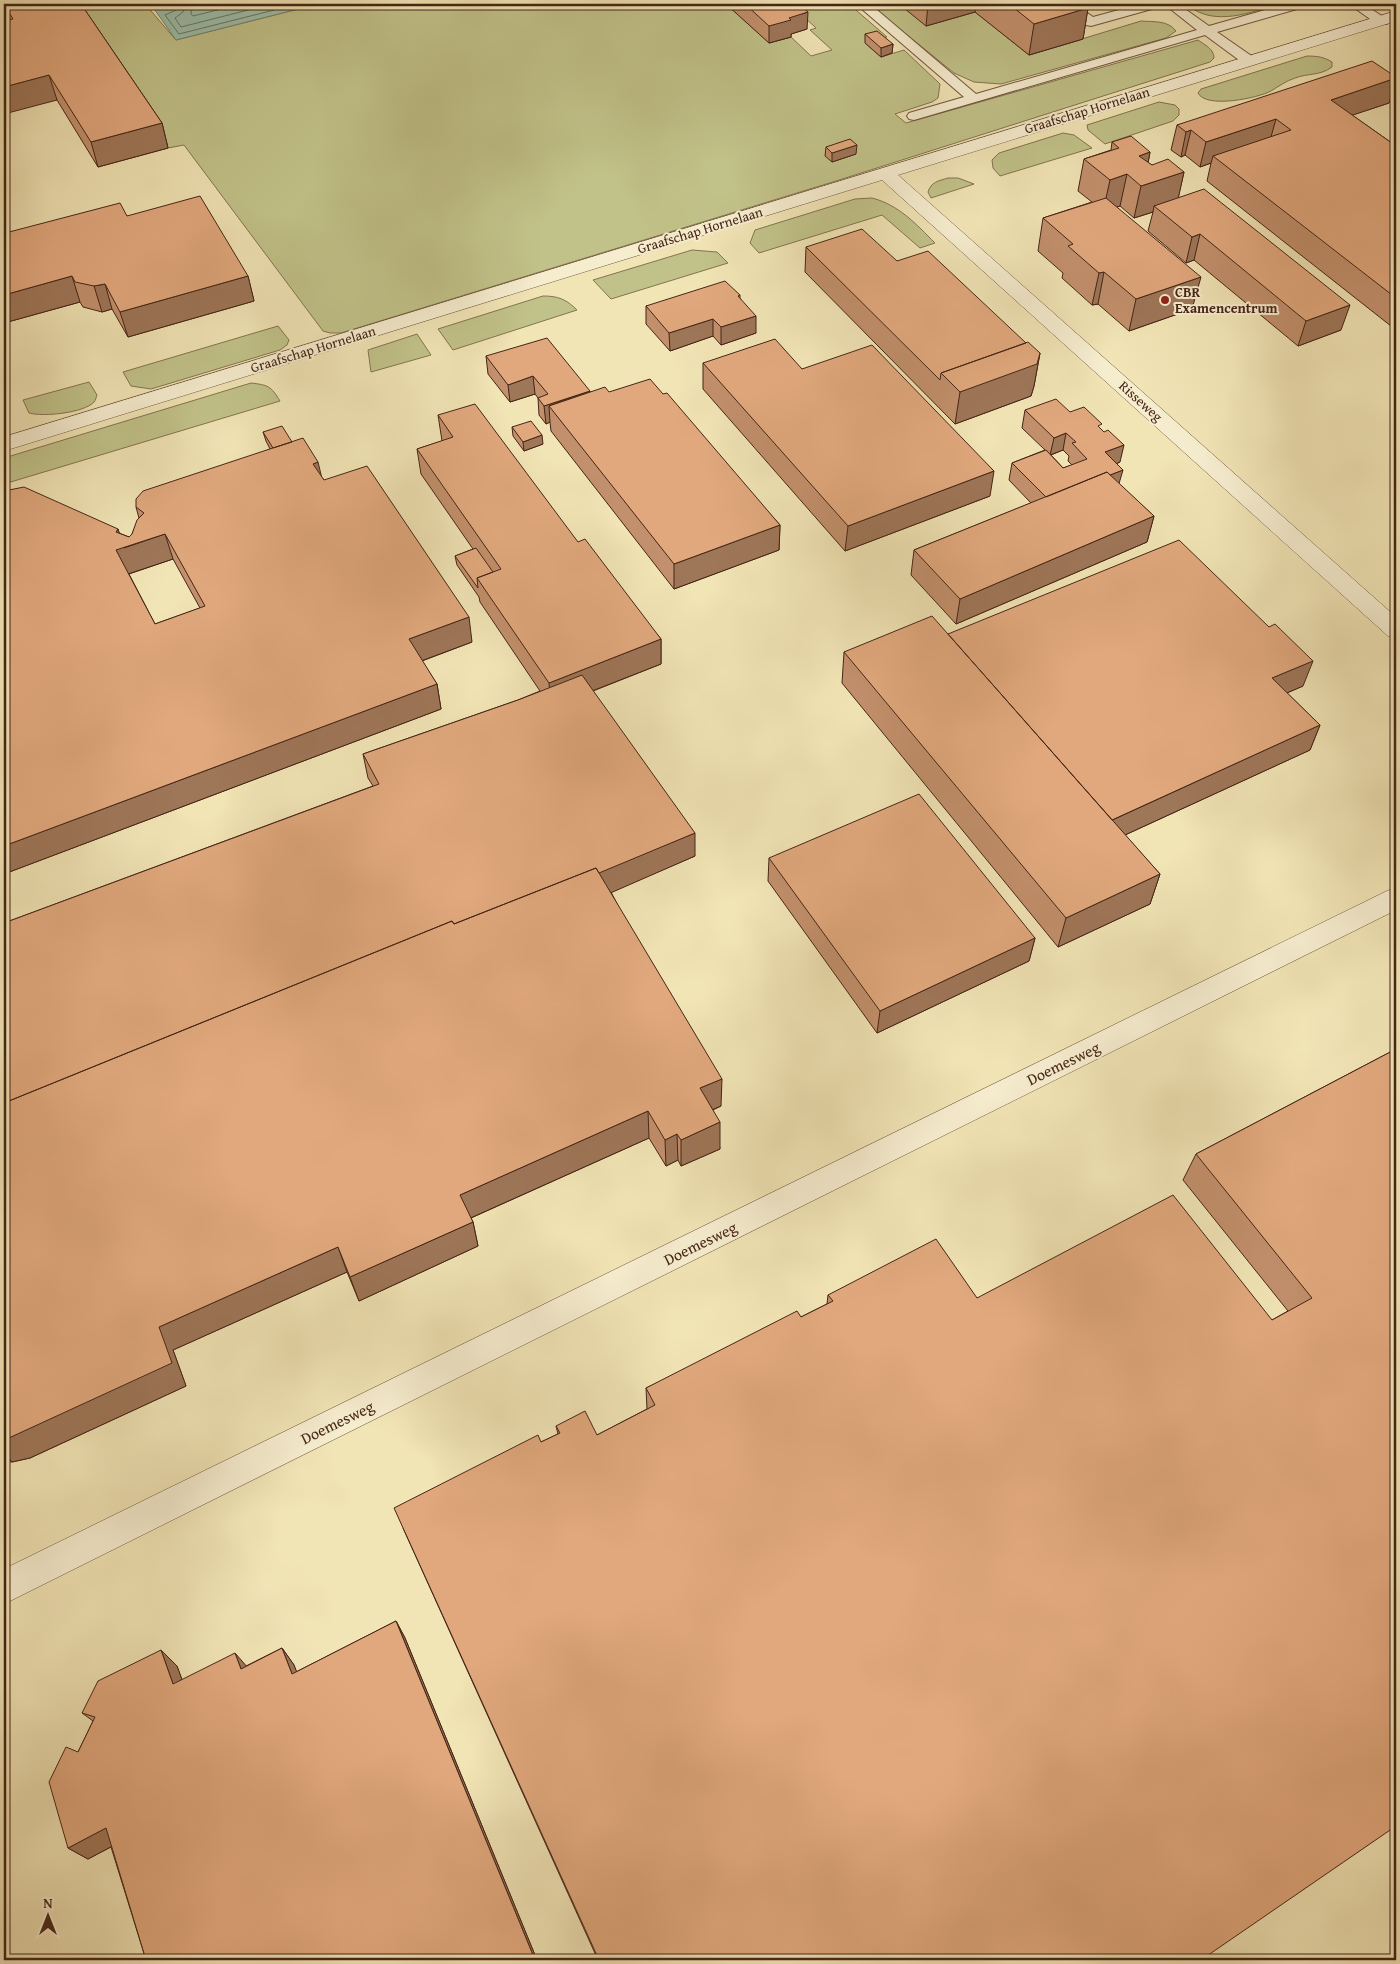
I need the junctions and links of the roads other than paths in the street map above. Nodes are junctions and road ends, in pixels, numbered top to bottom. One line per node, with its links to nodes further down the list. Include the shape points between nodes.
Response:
1 (862, 4): 10 (lane)
2 (1067, 4): 3 (lane, via 1092,22)
3 (1154, 4)
4 (1170, 4): 8 (lane)
5 (1299, 4): 8 (lane)
6 (1355, 4): 7 (lane)
7 (1389, 19): 9 (street, Graafschap Hornelaan)
8 (1207, 31): 9 (lane); 10 (lane)
9 (1248, 60): 12 (street, Graafschap Hornelaan)
10 (974, 99): 11 (lane)
11 (914, 116)
12 (885, 173): 13 (street, Graafschap Hornelaan); 14 (street, Risseweg)
13 (4, 444)
14 (1396, 630)
15 (1396, 898): 16 (street, Doemesweg)
16 (4, 1587)

